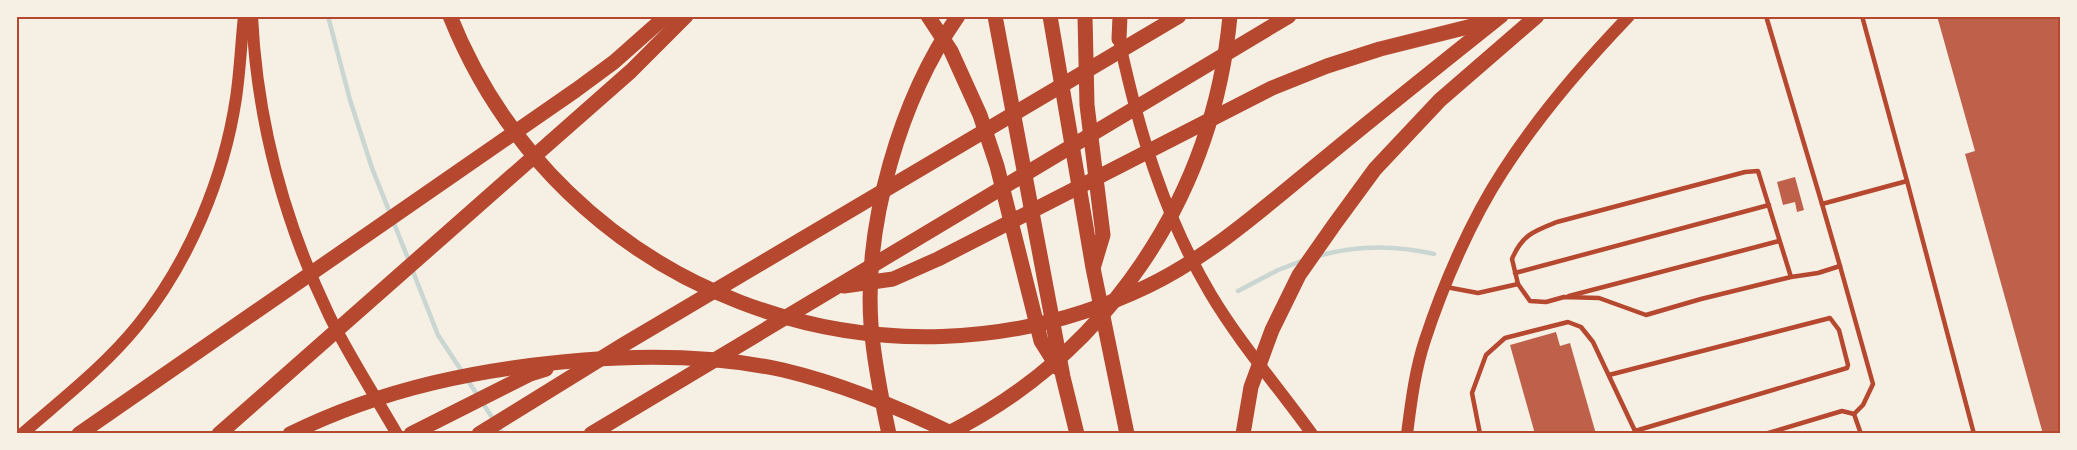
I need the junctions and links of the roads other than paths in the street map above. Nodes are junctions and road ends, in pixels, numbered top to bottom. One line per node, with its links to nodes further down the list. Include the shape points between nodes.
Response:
1 (244, 16): 43 (main road, via 236,99 223,154 180,262 153,306 121,344)
2 (252, 16): 47 (main road, via 261,106 284,203 330,315)
3 (450, 16): 17 (highway, via 482,82 525,147 573,198 631,246 678,275 772,312 858,333 926,337 997,333 1059,320 1126,295 1184,267 1224,240)
4 (666, 16): 44 (highway, via 576,90)
5 (686, 16): 45 (highway, via 631,71)
6 (928, 16): 39 (highway, via 951,51 980,115 997,166 1041,341)
7 (958, 16): 51 (highway, via 927,71 900,133 878,219 871,323 875,370)
8 (995, 16): 39 (highway)
9 (1050, 16): 30 (highway)
10 (1085, 16): 30 (highway, via 1087,105 1103,235)
11 (1113, 16): 24 (main road)
12 (1120, 16): 24 (highway)
13 (1172, 16): 23 (highway)
14 (1179, 16): 23 (highway)
15 (1230, 16): 52 (highway, via 1210,124 1180,197 1147,257 1106,312 1072,346 1028,383)
16 (1289, 16): 34 (highway)
17 (1501, 16)
18 (1510, 16): 34 (highway, via 1380,49 1272,88 893,279)
19 (1537, 16): 56 (highway, via 1440,100 1375,169 1334,225 1299,276 1272,330 1251,387)
20 (1629, 16): 35 (main road, via 1551,104 1502,172 1459,251)
21 (1766, 16): 26 (lane)
22 (1862, 16): 25 (lane)
23 (1161, 27): 37 (highway)
24 (1119, 39): 57 (main road, via 1143,137 1179,235 1211,295)
25 (1907, 181): 26 (lane); 42 (lane)
26 (1822, 204): 29 (lane)
27 (1769, 205): 28 (lane); 31 (lane); 31 (lane, via 1758,171 1557,222 1521,241 1512,259)
28 (1779, 241): 32 (lane); 36 (lane)
29 (1840, 266): 32 (lane); 40 (lane, via 1873,384)
30 (1093, 268): 55 (highway)
31 (1515, 273): 33 (lane)
32 (1791, 277): 36 (lane, via 1646,315 1599,298)
33 (1518, 284): 35 (lane, via 1478,292); 36 (lane, via 1530,301)
34 (838, 287): 50 (highway)
35 (1446, 287): 58 (main road, via 1425,341)
36 (1564, 297)
37 (623, 345): 48 (highway, via 530,374); 49 (highway)
38 (1609, 375): 41 (lane); 41 (lane, via 1830,318 1839,330 1846,368); 59 (lane, via 1586,331 1574,324 1568,322 1505,338 1486,354 1472,393)
39 (1063, 377): 54 (highway)
40 (1854, 414): 60 (lane, via 1842,411); 61 (lane)
41 (1636, 432)
42 (1973, 433)
43 (22, 434)
44 (79, 434)
45 (219, 434)
46 (290, 434): 53 (highway, via 367,401 477,372 583,360 665,357 735,362 805,376 893,406)
47 (397, 434)
48 (411, 434)
49 (479, 434)
50 (591, 434)
51 (889, 434)
52 (947, 434)
53 (953, 434)
54 (1077, 434)
55 (1127, 434)
56 (1243, 434)
57 (1312, 434)
58 (1407, 434)
59 (1480, 434)
60 (1765, 434)
61 (1862, 434)

